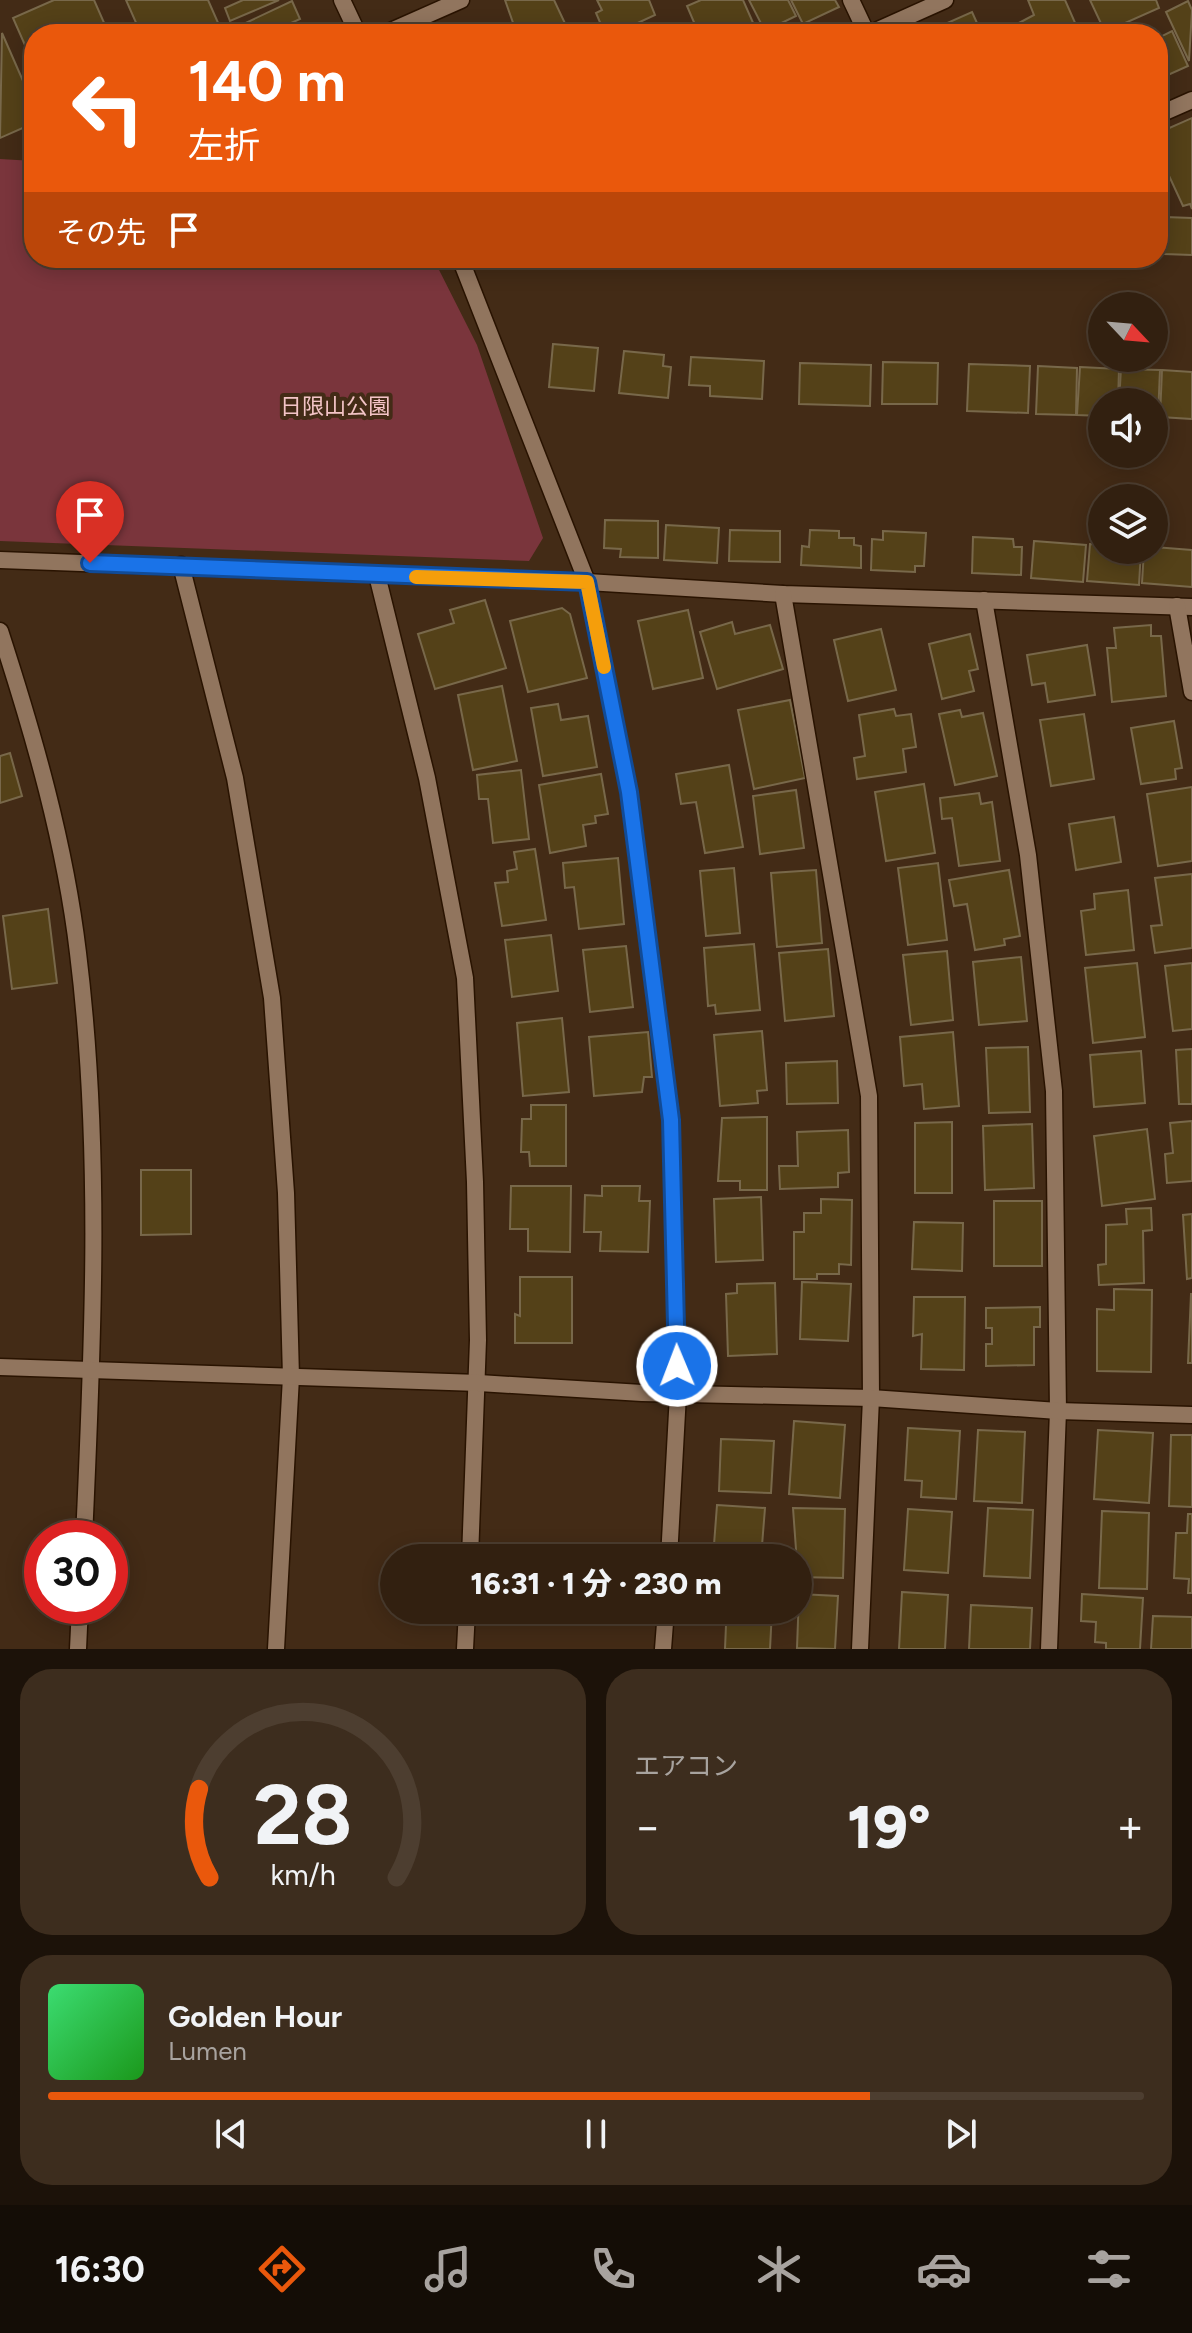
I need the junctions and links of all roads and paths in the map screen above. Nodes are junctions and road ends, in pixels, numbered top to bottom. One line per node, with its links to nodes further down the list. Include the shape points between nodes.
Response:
1 (342, 0): 5 (street)
2 (461, 0): 6 (street)
3 (851, 0): 7 (street)
4 (945, 0): 8 (street)
5 (353, 24)
6 (407, 24)
7 (863, 24)
8 (891, 24)
9 (1192, 100): 10 (street)
10 (1168, 111)
11 (464, 268): 15 (street)
12 (0, 560): 13 (street)
13 (181, 565): 14 (street); 23 (street, via 235,778 272,998 286,1193)
14 (377, 575): 15 (street); 24 (street, via 427,778 465,978)
15 (587, 582): 16 (street); 25 (street, via 629,792 671,1120)
16 (783, 594): 17 (street); 26 (street, via 869,1096)
17 (984, 600): 18 (street); 27 (street, via 1028,855 1054,1091)
18 (1185, 607): 20 (street)
19 (0, 631): 22 (street, via 41,758 78,952 94,1161)
20 (1192, 692)
21 (0, 1367): 22 (street)
22 (92, 1370): 23 (street); 29 (street)
23 (291, 1377): 24 (street); 36 (street)
24 (479, 1383): 25 (street); 30 (street)
25 (678, 1394): 26 (street); 31 (street)
26 (871, 1398): 27 (street); 39 (street)
27 (1058, 1411): 28 (street); 40 (street)
28 (1192, 1415)
29 (85, 1520)
30 (471, 1544)
31 (670, 1544)
32 (79, 1624): 35 (street)
33 (466, 1624): 37 (street)
34 (665, 1624): 38 (street)
35 (78, 1649)
36 (276, 1649)
37 (465, 1649)
38 (663, 1649)
39 (860, 1649)
40 (1049, 1649)

